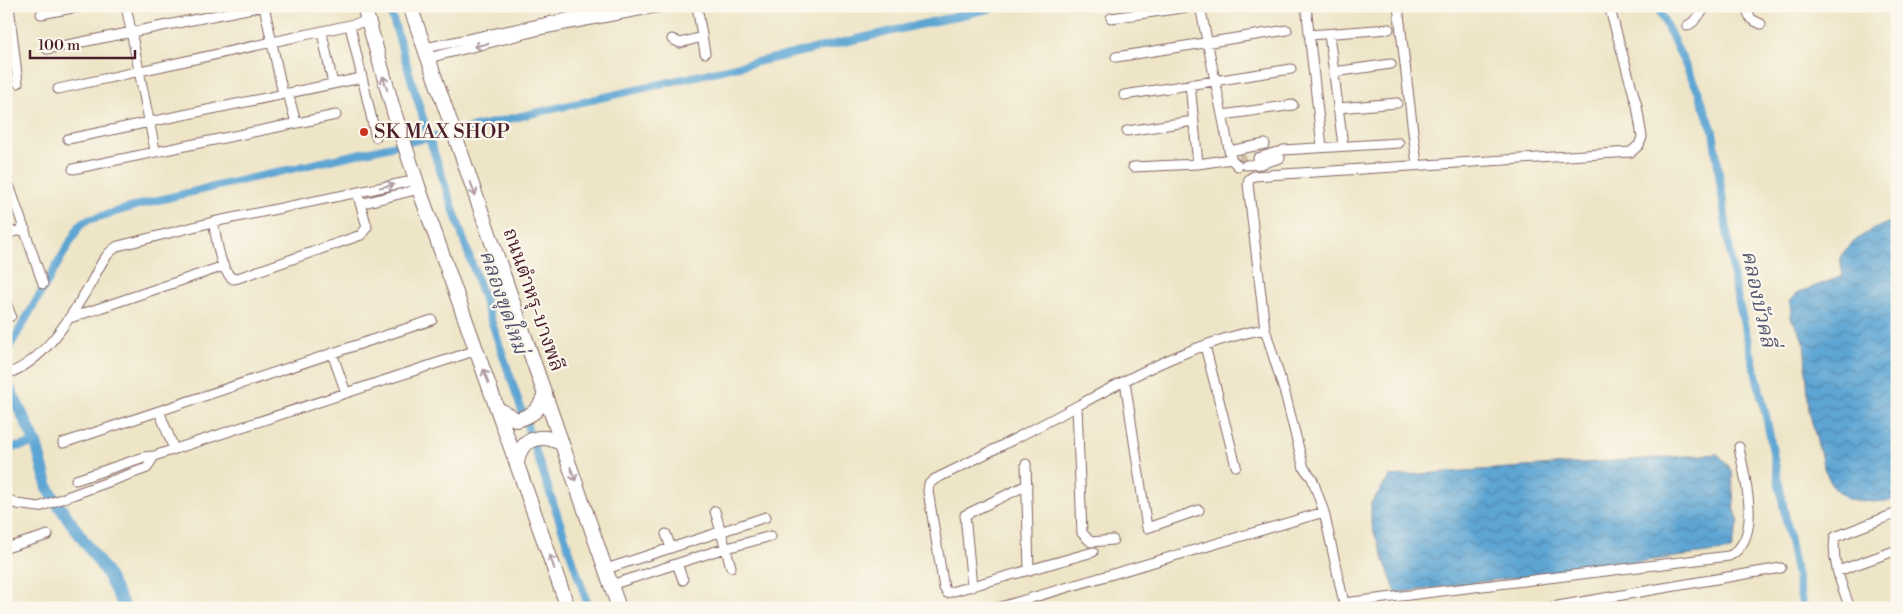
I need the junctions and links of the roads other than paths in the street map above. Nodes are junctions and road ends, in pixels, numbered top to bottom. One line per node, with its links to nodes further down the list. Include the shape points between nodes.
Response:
1 (9, 6): 23 (street)
2 (83, 6): 19 (street)
3 (126, 6): 29 (street)
4 (264, 6): 29 (street); 35 (street)
5 (364, 6): 22 (main road)
6 (410, 6): 38 (main road, ถนนตำหรุ-บางพลี)
7 (624, 6): 38 (street)
8 (697, 6): 33 (street)
9 (1124, 6): 20 (street)
10 (1196, 6): 18 (street)
11 (1200, 6): 36 (street)
12 (1306, 6): 32 (street)
13 (1398, 6): 72 (street)
14 (1609, 6): 72 (street, via 1637,106 1642,137 1631,152)
15 (1707, 6): 26 (street)
16 (1745, 6): 24 (street, via 1751,19)
17 (664, 7): 38 (street, one-way to 38)
18 (1157, 9): 20 (street)
19 (41, 14)
20 (1126, 16): 21 (street)
21 (1110, 18)
22 (368, 21): 25 (street); 77 (main road, one-way to 22)
23 (9, 22): 47 (street)
24 (1761, 24)
25 (350, 26): 30 (street); 45 (street)
26 (1687, 26)
27 (1389, 29): 31 (street)
28 (1287, 30): 36 (street)
29 (132, 33): 37 (street); 43 (street)
30 (322, 33): 35 (street); 48 (street)
31 (1329, 34): 32 (street); 44 (street)
32 (1309, 35): 67 (street)
33 (702, 37): 34 (street, via 680,43); 39 (street)
34 (672, 39)
35 (272, 44): 43 (street); 51 (street)
36 (1208, 44): 40 (street); 46 (street)
37 (47, 49)
38 (426, 53): 96 (main road, ถนนตำหรุ-บางพลี, one-way to 96)
39 (705, 53)
40 (1116, 57)
41 (1391, 64): 44 (street)
42 (1291, 69): 46 (street)
43 (140, 72): 50 (street); 58 (street)
44 (1334, 72): 55 (street)
45 (361, 78): 48 (street); 62 (street)
46 (1216, 80): 49 (street); 56 (street)
47 (18, 82)
48 (333, 84): 51 (street)
49 (1190, 84): 52 (street); 59 (street)
50 (58, 89)
51 (286, 93): 58 (street); 60 (street)
52 (1124, 95)
53 (1397, 103): 55 (street)
54 (1293, 105): 56 (street)
55 (1338, 108): 66 (street)
56 (1223, 114): 69 (street)
57 (336, 115): 60 (street)
58 (149, 122): 63 (street); 68 (street)
59 (1193, 122): 61 (street); 71 (street)
60 (296, 123): 68 (street)
61 (1127, 131)
62 (376, 136)
63 (68, 139)
64 (1399, 143): 66 (street)
65 (1265, 144): 69 (street)
66 (1343, 146): 67 (street)
67 (1322, 147): 70 (street, via 1293,150)
68 (155, 150): 74 (street)
69 (1238, 160): 70 (street); 71 (street)
70 (1260, 161): 75 (street)
71 (1198, 164): 73 (street)
72 (1417, 165): 75 (street)
73 (1133, 167)
74 (74, 169)
75 (1265, 175): 89 (street, via 1254,176 1248,184)
76 (6, 176): 81 (street)
77 (418, 184): 78 (street, one-way to 77); 79 (street); 91 (main road)
78 (356, 192): 79 (street); 80 (street)
79 (360, 204): 83 (street, via 367,227 361,235 238,278 228,276)
80 (213, 222): 83 (street); 87 (street, via 125,243 111,250)
81 (25, 229): 82 (street); 84 (street)
82 (6, 234)
83 (224, 266): 87 (street)
84 (43, 284)
85 (6, 302): 86 (street)
86 (11, 316)
87 (70, 318): 93 (street, via 26,364)
88 (432, 320): 92 (street)
89 (1265, 329): 90 (street); 113 (street, via 1304,468 1312,478)
90 (1205, 346): 94 (street); 107 (street)
91 (477, 350): 95 (street); 98 (main road, one-way to 91)
92 (332, 353): 95 (street); 99 (street)
93 (7, 373)
94 (1125, 381): 97 (street); 111 (street, via 1147,528)
95 (346, 393): 103 (street)
96 (545, 393): 98 (main road, via 538,408 523,418); 101 (main road, ถนนตำหรุ-บางพลี)
97 (1077, 406): 120 (street, via 1082,533 1091,542); 134 (street, via 929,484 945,591 951,593)
98 (498, 410): 105 (main road)
99 (159, 411): 100 (street); 103 (street)
100 (63, 443)
101 (562, 444): 105 (main road, via 544,437 531,440 518,453); 129 (main road, ถนนตำหรุ-บางพลี, one-way to 129)
102 (1739, 447): 135 (street, via 1750,516 1738,548 1729,556)
103 (174, 449): 104 (street)
104 (154, 456): 108 (street); 110 (street, via 147,468 48,505 29,507)
105 (517, 463): 136 (main road, one-way to 105)
106 (1026, 464): 109 (street)
107 (1236, 466)
108 (76, 480)
109 (1027, 485): 130 (street); 134 (street, via 965,515)
110 (8, 501)
111 (1199, 510)
112 (715, 511): 116 (street)
113 (1324, 512): 135 (street); 138 (street)
114 (1897, 514): 131 (street, via 1835,537 1833,548)
115 (766, 517): 116 (street)
116 (721, 532): 122 (street); 123 (street)
117 (666, 534): 122 (street)
118 (48, 535): 121 (street)
119 (771, 536): 123 (street)
120 (1113, 540)
121 (6, 548)
122 (671, 548): 129 (street)
123 (726, 548): 126 (street); 127 (street)
124 (1897, 550): 131 (street)
125 (1093, 552): 130 (street)
126 (677, 564): 132 (street); 133 (street)
127 (731, 568)
128 (1781, 568): 139 (street)
129 (606, 569): 133 (main road, ถนนตำหรุ-บางพลี)
130 (1028, 571): 134 (street)
131 (1838, 571): 140 (street)
132 (683, 580)
133 (612, 585): 137 (main road, ถนนตำหรุ-บางพลี)
134 (972, 587)
135 (1344, 606)
136 (568, 608)
137 (619, 608)
138 (997, 608)
139 (1546, 608)
140 (1850, 608)

